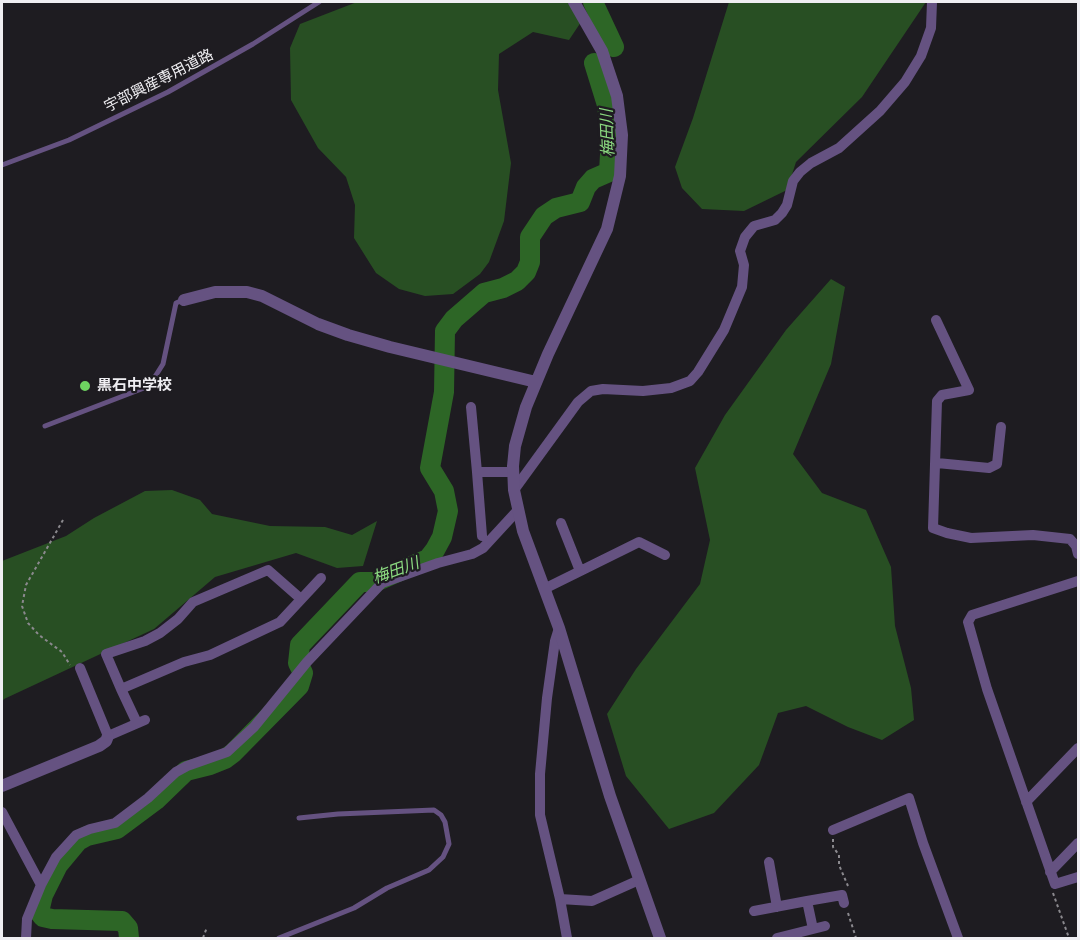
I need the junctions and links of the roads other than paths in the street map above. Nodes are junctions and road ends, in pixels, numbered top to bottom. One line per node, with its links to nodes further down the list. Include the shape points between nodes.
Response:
1 (319, 2): 4 (lane, 宇部興産専用道路, via 253,45 168,92 69,140)
2 (574, 2): 7 (street, via 602,51 617,96 622,135 620,176 607,229)
3 (932, 2): 14 (street, via 931,28 921,56 904,82 880,111 839,148 800,172 787,206 775,220 754,226 745,237 740,251 744,265 742,287 724,330 698,372 690,381 664,389 591,391 578,402)
4 (2, 165)
5 (184, 300): 7 (street, via 215,292 248,292 348,335); 9 (lane, via 176,303 163,364 151,382)
6 (936, 320): 11 (street, via 969,390 942,395 937,400)
7 (536, 382): 13 (street, via 515,446)
8 (471, 407): 12 (street)
9 (45, 426)
10 (1001, 426): 11 (street, via 997,464 989,468)
11 (937, 463): 18 (street, via 933,528 971,538 1033,535 1070,539)
12 (477, 472): 13 (street); 17 (street)
13 (513, 472): 14 (street)
14 (514, 490): 15 (street)
15 (518, 510): 23 (street); 40 (street, via 483,548 472,554 438,562 382,584 227,752 176,772 115,823 76,835 56,857)
16 (561, 523): 20 (street)
17 (482, 536)
18 (1078, 554)
19 (665, 555): 20 (street, via 639,542)
20 (580, 571): 23 (street)
21 (321, 578): 24 (street)
22 (1078, 581): 31 (street, via 972,615 968,622)
23 (546, 588): 25 (street)
24 (300, 599): 27 (street, via 280,622 210,655); 27 (street, via 268,570 193,602 178,619 145,642 106,654)
25 (559, 628): 39 (street); 41 (street, via 540,774 540,815)
26 (76, 667): 28 (street)
27 (121, 688): 28 (street, via 141,722)
28 (108, 736): 30 (street, via 99,746)
29 (1078, 748): 31 (street)
30 (2, 786)
31 (1026, 802): 37 (street)
32 (2, 812): 40 (street)
33 (299, 818): 49 (lane, via 434,810 445,822 448,844 443,857 429,870 354,908)
34 (833, 830): 53 (street, via 909,798)
35 (1078, 843): 37 (street)
36 (769, 862): 44 (street)
37 (1050, 872): 38 (street, via 1055,884)
38 (1078, 877)
39 (639, 880): 41 (street, via 592,900); 51 (street)
40 (40, 885): 48 (street, via 27,919)
41 (560, 899): 50 (street)
42 (807, 901): 43 (street, via 842,895); 44 (street); 47 (street)
43 (844, 903)
44 (777, 907): 45 (street)
45 (754, 911)
46 (825, 926): 47 (street)
47 (813, 929): 52 (street)
48 (26, 939)
49 (279, 939)
50 (567, 939)
51 (660, 939)
52 (777, 939)
53 (958, 939)

